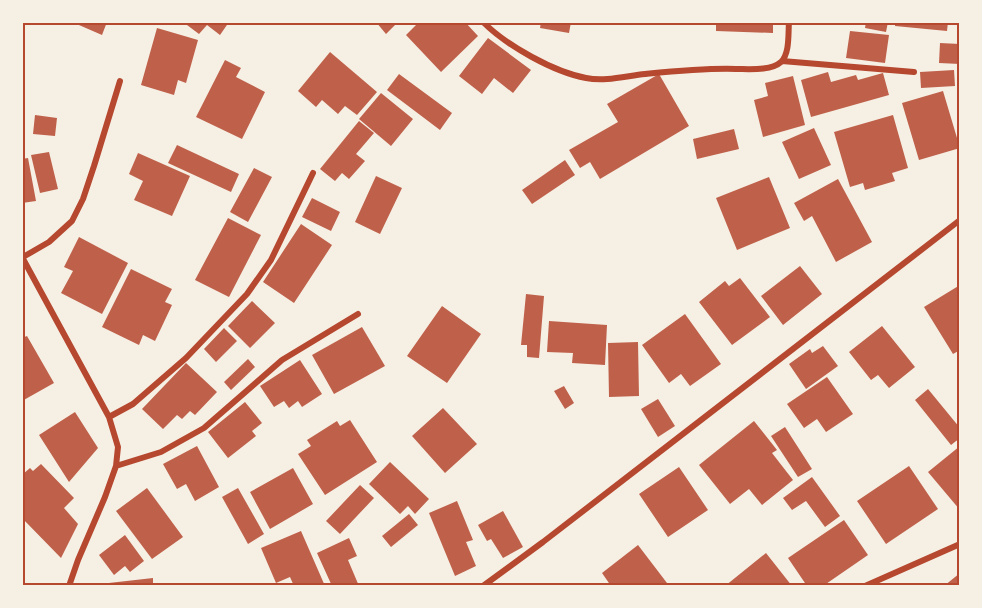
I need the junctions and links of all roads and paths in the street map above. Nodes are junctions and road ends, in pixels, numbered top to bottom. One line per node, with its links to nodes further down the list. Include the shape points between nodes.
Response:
1 (483, 22): 3 (street, via 540,61 588,79 712,68 766,68)
2 (789, 22): 3 (street, via 787,51)
3 (782, 61): 4 (street)
4 (914, 72)
5 (120, 81): 8 (street, via 83,199 72,221 49,242)
6 (313, 173): 10 (street, via 271,260 248,294 186,358 133,404)
7 (960, 220): 14 (street)
8 (22, 257): 10 (street)
9 (358, 314): 11 (street, via 282,360 197,432 161,452)
10 (109, 417): 11 (street, via 118,447)
11 (116, 466): 13 (street)
12 (960, 544): 15 (street)
13 (69, 585)
14 (483, 585)
15 (865, 585)

